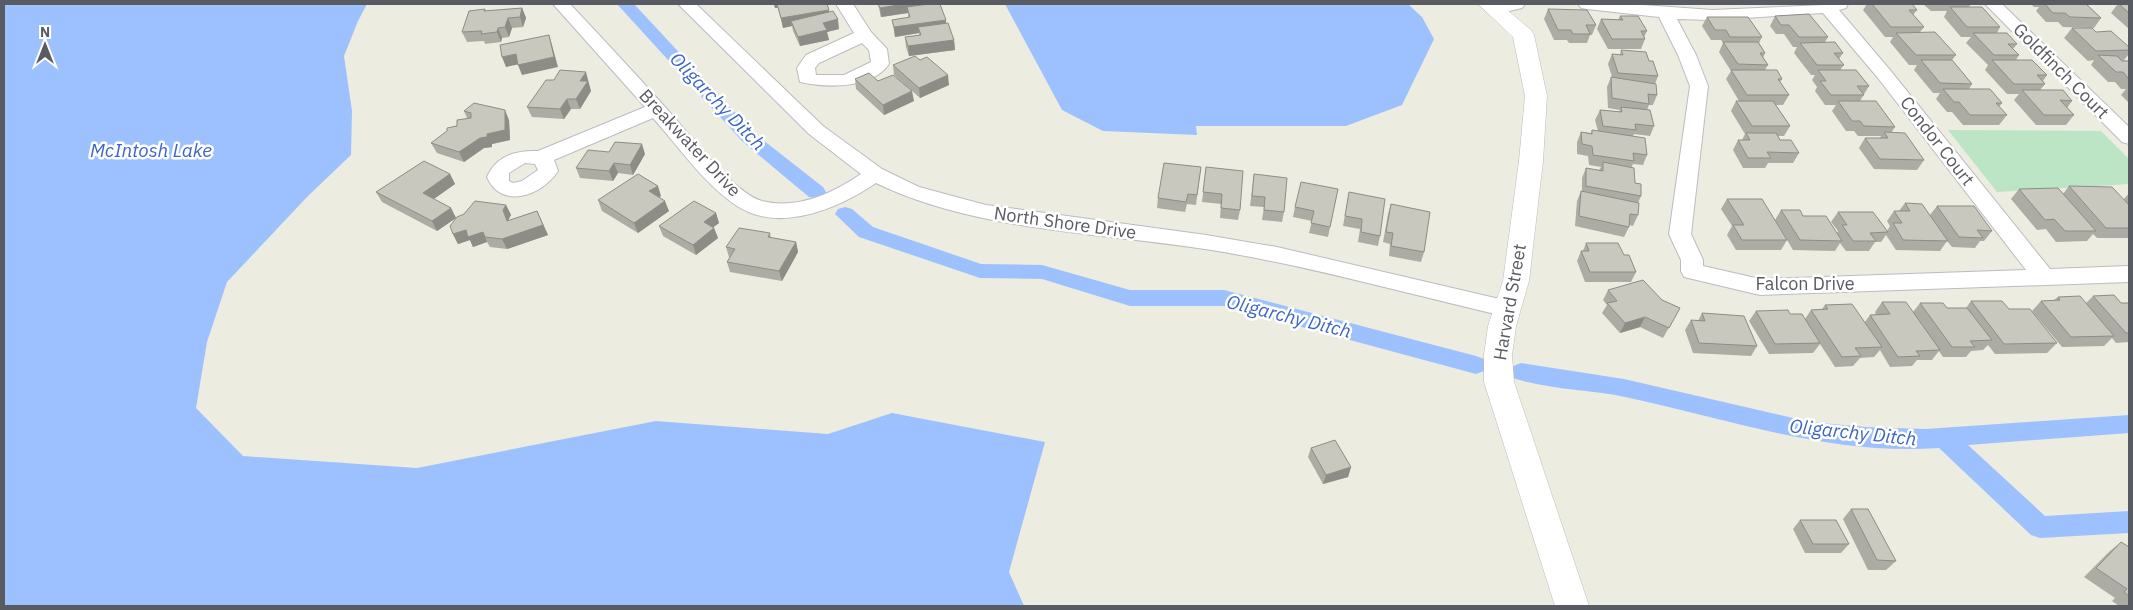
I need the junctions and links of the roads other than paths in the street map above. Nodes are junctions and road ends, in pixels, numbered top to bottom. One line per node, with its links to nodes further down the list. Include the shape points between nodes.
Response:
1 (560, 4): 10 (street, Breakwater Drive)
2 (686, 4): 13 (street, North Shore Drive, via 816,130)
3 (845, 4): 9 (street)
4 (1587, 4): 8 (street)
5 (1993, 4): 11 (street, Goldfinch Court)
6 (1500, 6): 16 (street, Harvard Street, via 1523,36 1536,96 1516,281)
7 (1834, 6): 8 (street, via 1714,14); 15 (street, Condor Court)
8 (1666, 13): 15 (street, Falcon Drive, via 1699,86 1680,234 1692,260 1692,271 1760,287)
9 (864, 35)
10 (657, 109): 12 (street); 13 (street, Breakwater Drive, via 727,186 743,200 761,208 789,211 808,208 850,192)
11 (2129, 138)
12 (540, 158)
13 (875, 174): 16 (street, North Shore Drive, via 912,192 970,209 1277,255)
14 (2129, 274): 15 (street, Falcon Drive)
15 (2044, 277)
16 (1508, 309): 17 (street, Harvard Street, via 1498,355 1499,382)
17 (1572, 606)

